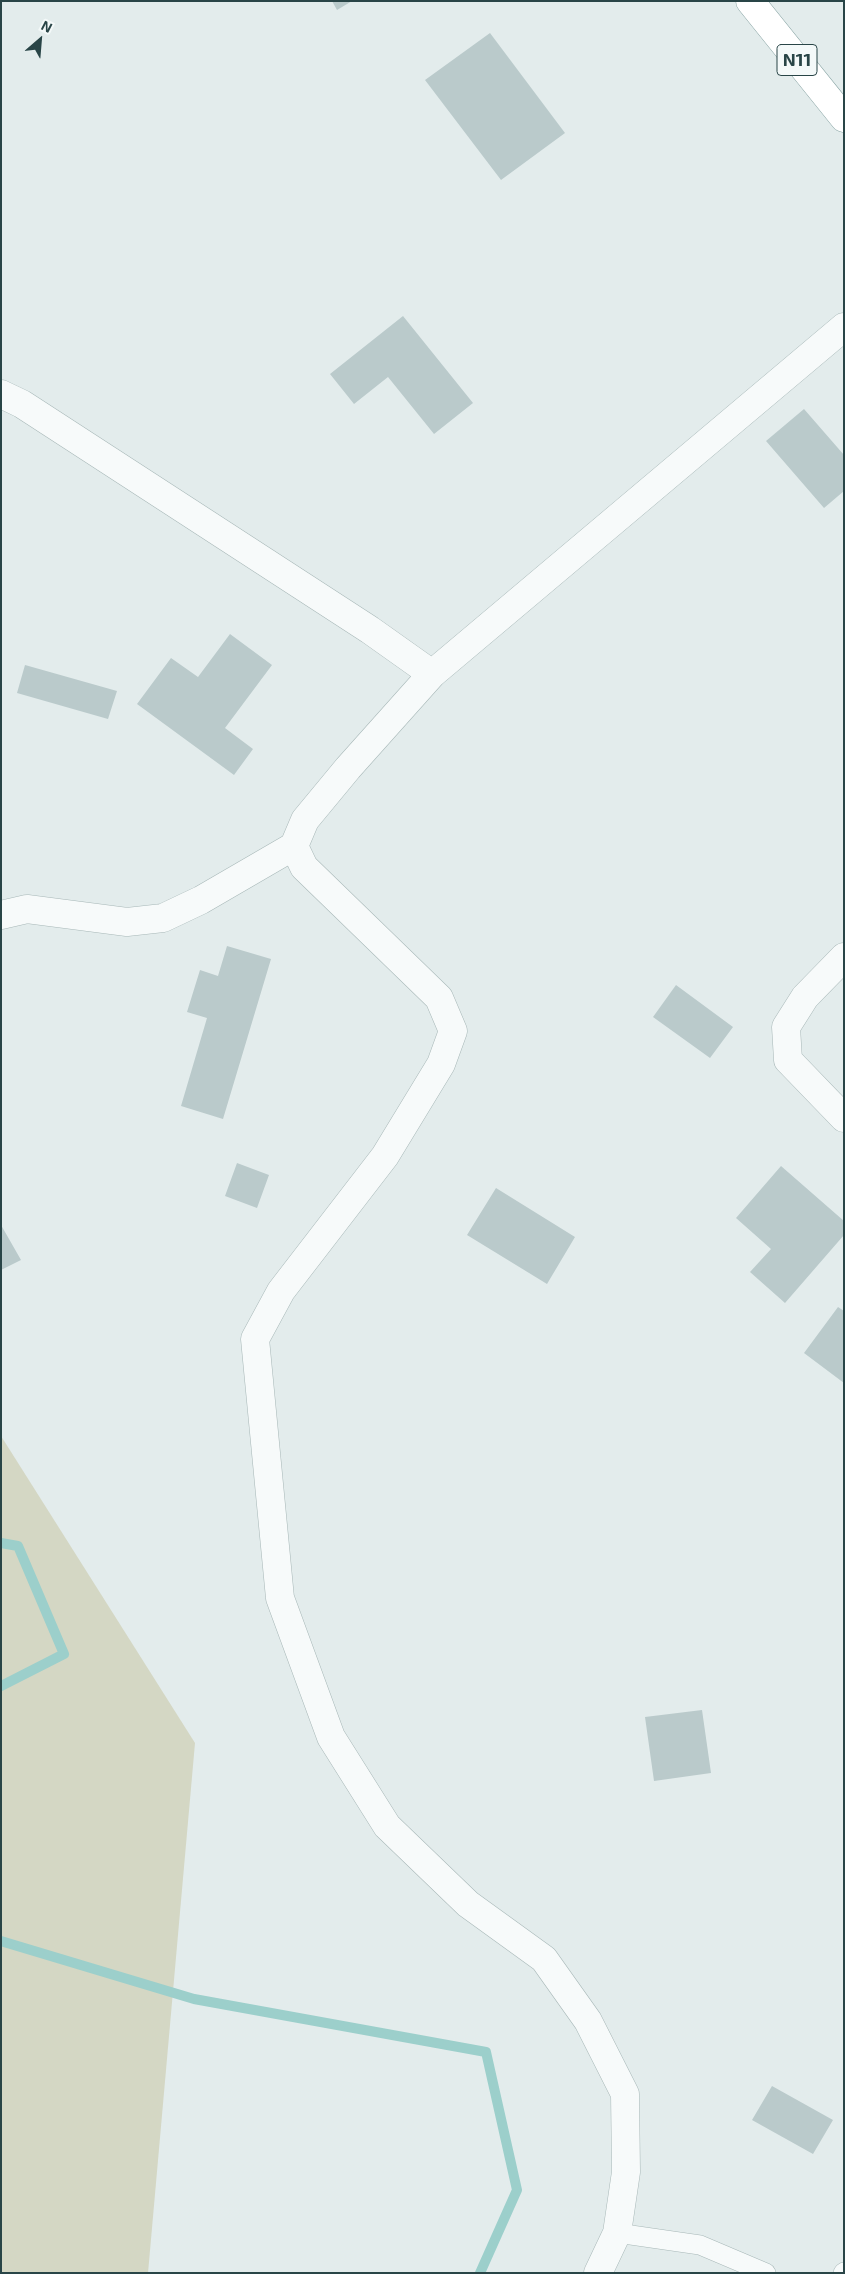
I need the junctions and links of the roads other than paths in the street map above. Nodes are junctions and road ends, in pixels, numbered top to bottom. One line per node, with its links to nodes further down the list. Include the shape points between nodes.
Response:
1 (750, 1): 2 (highway, N11)
2 (844, 118)
3 (844, 327): 5 (street)
4 (1, 394): 5 (street, via 22,404)
5 (432, 674): 6 (street, via 305,820)
6 (294, 846): 7 (street, via 201,900 163,918 127,922 27,909); 10 (street, via 304,866 439,998 453,1031 441,1064 385,1156 281,1291 255,1339 280,1598 331,1737 387,1826 468,1904 544,1959 588,2020 625,2094 626,2172)
7 (1, 915)
8 (844, 957): 9 (street, via 805,997 786,1027 788,1060)
9 (844, 1118)
10 (617, 2233): 11 (street); 12 (lane, via 700,2245)
11 (598, 2273)
12 (766, 2273)

